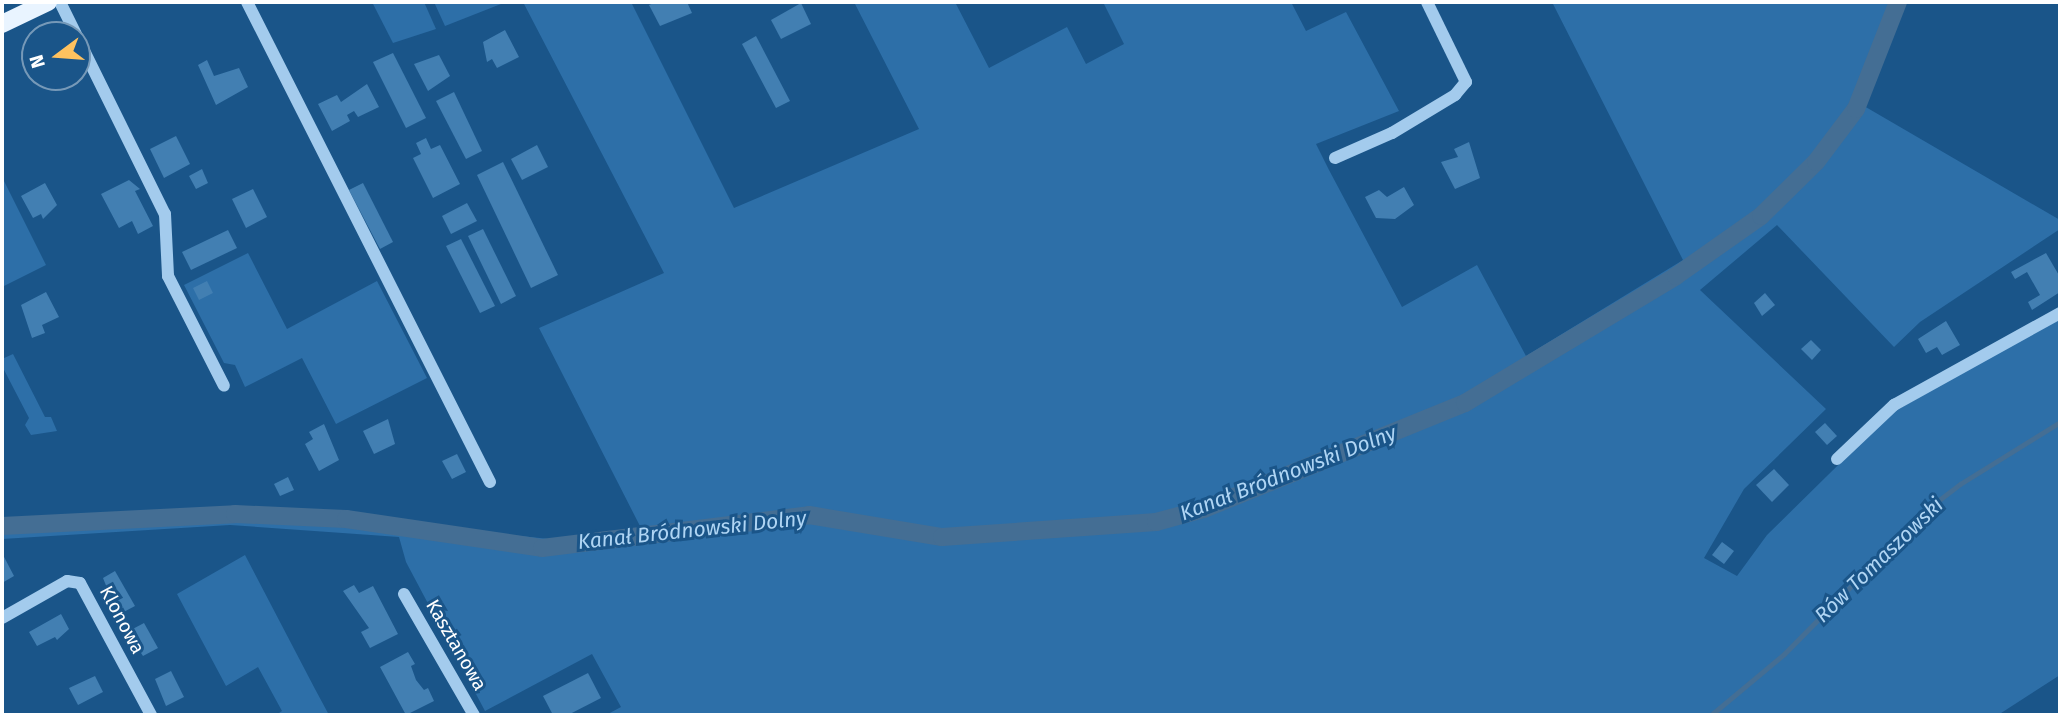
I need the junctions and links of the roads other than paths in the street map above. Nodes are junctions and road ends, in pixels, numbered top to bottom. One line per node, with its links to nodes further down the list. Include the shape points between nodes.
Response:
1 (48, 2): 5 (main road)
2 (61, 2): 8 (street, via 166,214 168,276)
3 (247, 2): 10 (street)
4 (1427, 2): 6 (street, via 1466,82 1455,95 1392,133)
5 (2, 24)
6 (1335, 158)
7 (2060, 313): 9 (street, via 1894,405)
8 (224, 386)
9 (1838, 459)
10 (490, 482)
11 (404, 593): 14 (street, Kasztanowa)
12 (2, 618): 13 (street, Klonowa, via 67,581 80,583)
13 (151, 715)
14 (474, 715)

